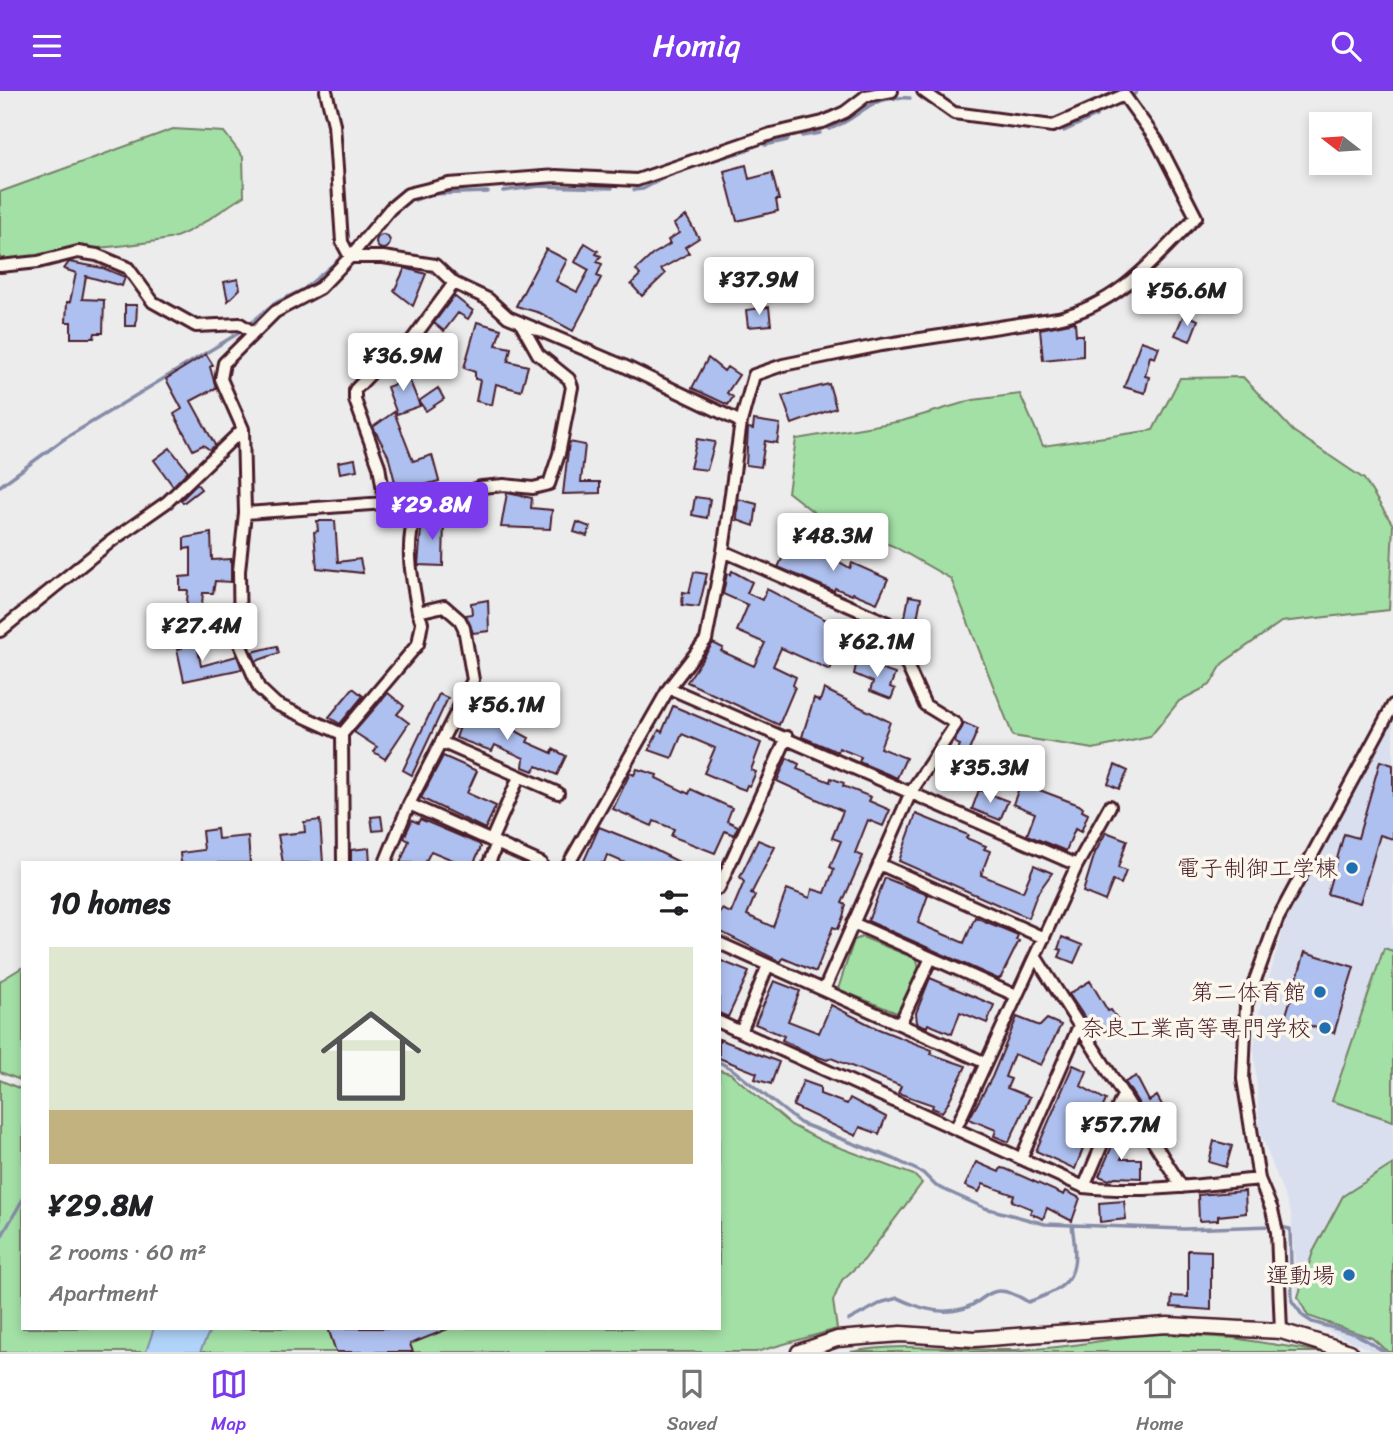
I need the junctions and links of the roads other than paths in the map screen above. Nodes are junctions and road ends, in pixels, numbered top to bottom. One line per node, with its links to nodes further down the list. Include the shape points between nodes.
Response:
1 (326, 91): 5 (street, via 334,124 342,242)
2 (892, 91): 5 (street, via 866,96 823,122 771,134 637,180 556,176 449,184 408,194)
3 (923, 91): 4 (street, via 954,113 1052,127)
4 (1125, 93): 10 (street, via 1157,141 1196,217 1117,293 1083,312 1058,318 881,345 760,372 750,383)
5 (350, 257): 7 (street, via 435,265); 9 (street, via 320,288)
6 (0, 265): 9 (street, via 79,252 97,255 128,268 153,302 196,326)
7 (454, 283): 8 (street, via 488,299); 12 (street, via 406,348 355,390)
8 (520, 322): 10 (street); 13 (street, via 538,354 569,379 572,387 549,484 481,487 445,502)
9 (249, 330): 11 (street, via 224,363 221,379)
10 (741, 422): 15 (street)
11 (243, 429): 14 (street); 17 (street, via 167,502)
12 (385, 503): 13 (street); 14 (street)
13 (417, 504): 16 (street, via 408,535)
14 (245, 513): 20 (street, via 239,571 240,644 246,661 260,688 276,704)
15 (723, 551): 18 (street, via 706,640); 24 (street, via 888,623 925,705 956,724)
16 (418, 612): 20 (street, via 422,623 418,644); 22 (street, via 444,605 460,620 466,637 473,680)
17 (0, 631)
18 (668, 688): 21 (street); 33 (street)
19 (1393, 705): 53 (street, via 1277,920 1246,1005 1243,1079)
20 (342, 734): 29 (street)
21 (787, 737): 24 (street); 36 (street)
22 (441, 742): 23 (street); 26 (street)
23 (519, 776): 25 (street); 28 (street)
24 (911, 792): 34 (street); 35 (street)
25 (558, 793)
26 (409, 804): 28 (street); 30 (street)
27 (1110, 806): 35 (street)
28 (494, 842): 31 (street); 32 (street)
29 (343, 861)
30 (386, 861)
31 (489, 861)
32 (537, 861)
33 (570, 861)
34 (879, 864): 37 (street); 38 (street)
35 (1077, 865): 38 (street)
36 (721, 884)
37 (853, 923): 41 (street); 43 (street)
38 (1044, 938): 40 (street)
39 (721, 944): 42 (street)
40 (1035, 956): 44 (street); 47 (street)
41 (931, 958): 44 (street); 46 (street)
42 (768, 965): 43 (street); 48 (street)
43 (824, 990): 46 (street)
44 (1017, 996): 49 (street)
45 (721, 1023): 48 (street)
46 (900, 1024): 49 (street)
47 (1079, 1026): 50 (street); 52 (street)
48 (741, 1031): 51 (street)
49 (986, 1063): 51 (street)
50 (1123, 1095): 54 (street); 55 (street)
51 (956, 1128): 52 (street)
52 (1021, 1159): 54 (street)
53 (1258, 1179): 55 (street); 56 (street, via 1277,1232)
54 (1084, 1187): 55 (street)
55 (1182, 1187)
56 (1280, 1331): 57 (street, via 1167,1325 975,1339 901,1334 837,1339); 58 (street)
57 (799, 1352)
58 (1350, 1352)

